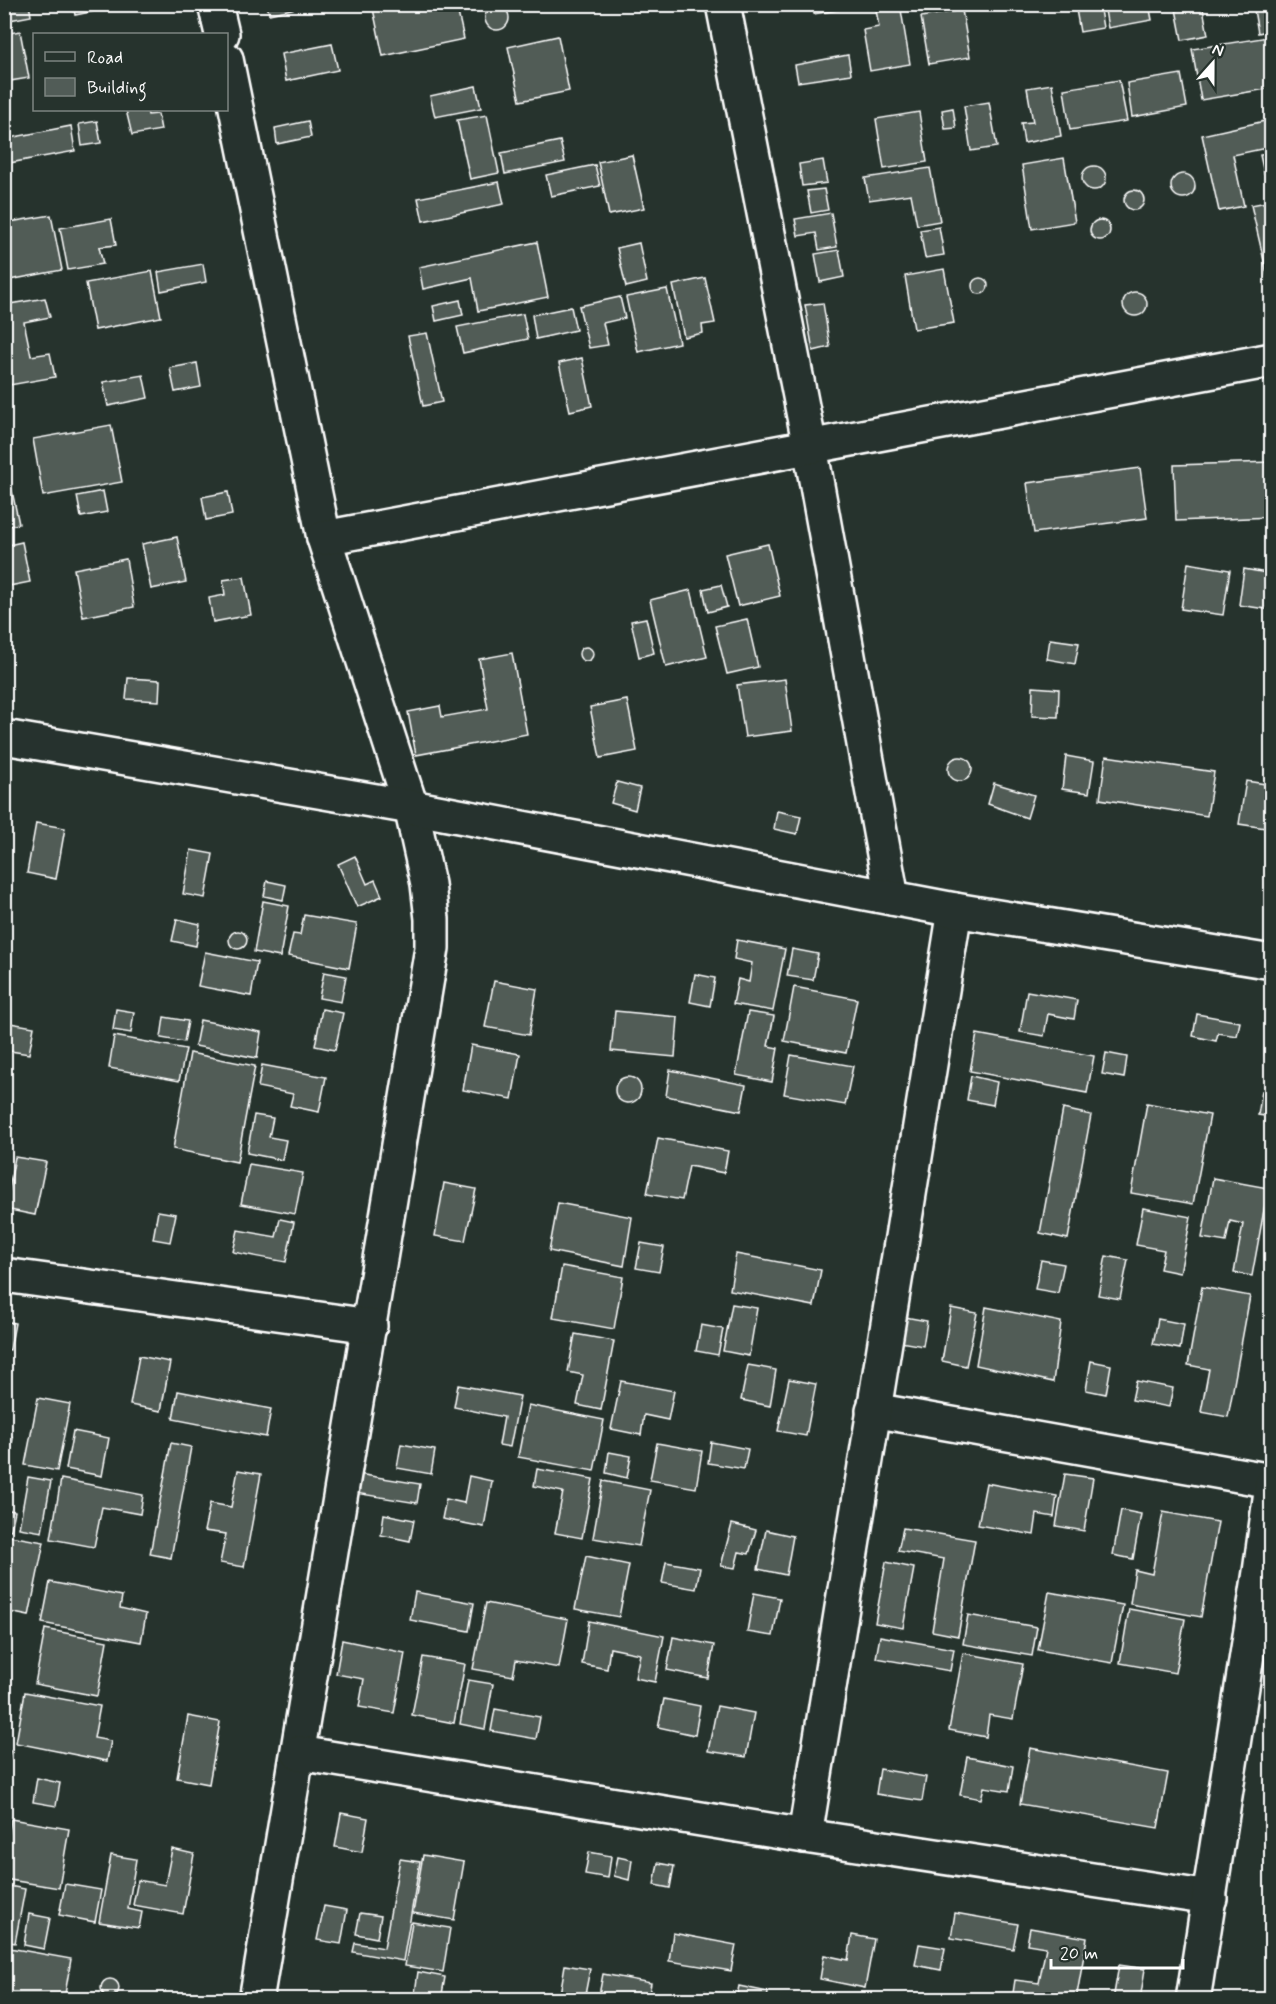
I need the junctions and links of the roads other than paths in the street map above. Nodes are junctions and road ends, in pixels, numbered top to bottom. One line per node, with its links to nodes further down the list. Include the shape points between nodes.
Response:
1 (215, 4): 3 (street)
2 (723, 4): 6 (street)
3 (222, 33)
4 (228, 69): 7 (street)
5 (1272, 360): 6 (street)
6 (810, 447): 7 (street); 10 (street)
7 (324, 538): 9 (street)
8 (4, 737): 9 (street)
9 (411, 807): 10 (street); 14 (street, via 428,884 432,948)
10 (892, 898): 11 (street)
11 (955, 910): 12 (street); 15 (street)
12 (1272, 962)
13 (4, 1275): 14 (street)
14 (370, 1326): 17 (street)
15 (873, 1410): 16 (street); 18 (street)
16 (1272, 1482): 19 (street)
17 (299, 1753): 18 (street); 20 (street)
18 (805, 1836): 19 (street)
19 (1210, 1898): 21 (street)
20 (256, 2000)
21 (1192, 2000)

